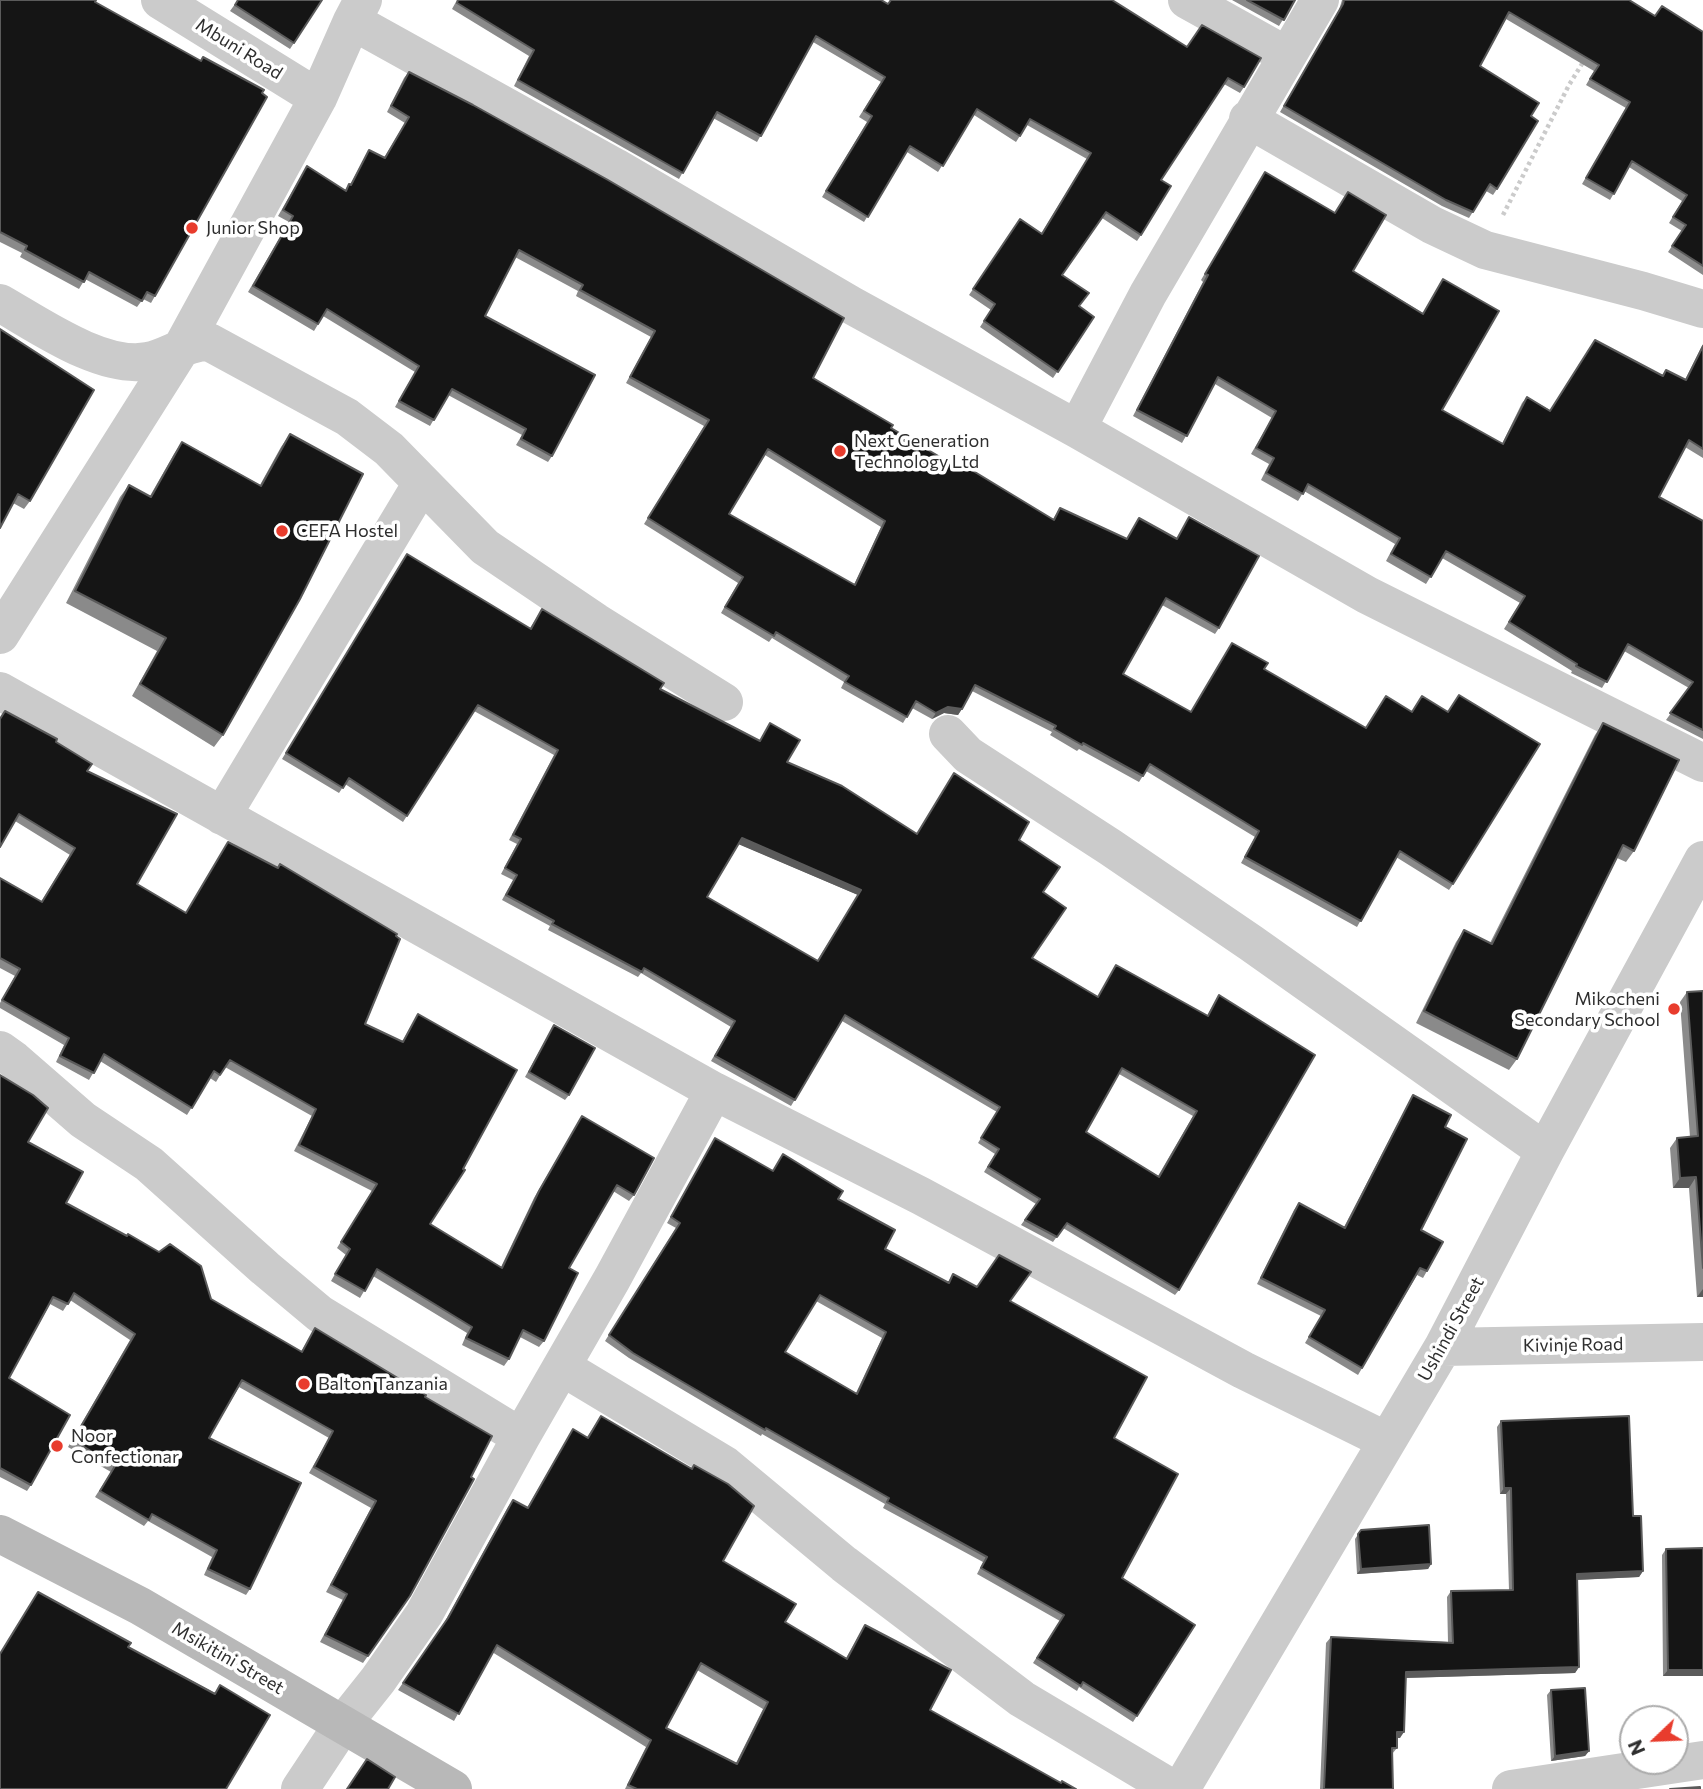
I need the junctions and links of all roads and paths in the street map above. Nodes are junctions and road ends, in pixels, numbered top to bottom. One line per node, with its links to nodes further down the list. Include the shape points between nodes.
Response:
1 (160, 0): 7 (street, Mbuni Road)
2 (1187, 0): 6 (street)
3 (1320, 0): 6 (street)
4 (358, 10): 7 (street); 13 (street, via 851,305)
5 (1589, 52): 9 (path)
6 (1286, 55): 8 (street)
7 (318, 97): 12 (street)
8 (1248, 119): 9 (street); 13 (street)
9 (1485, 250): 11 (street)
10 (0, 303): 12 (street, via 107,359 149,361)
11 (1703, 309)
12 (182, 347): 14 (street, via 209,342 298,389 368,433); 15 (street)
13 (1077, 429): 19 (street, via 1367,595)
14 (422, 483): 17 (street, via 485,548); 20 (street)
15 (0, 635)
16 (0, 691): 20 (street)
17 (724, 702)
18 (948, 734): 24 (street, via 968,755 1110,846)
19 (1703, 763)
20 (222, 816): 23 (street)
21 (1703, 860): 24 (street, Ushindi Street)
22 (0, 1050): 28 (street, via 83,1120 149,1164 320,1314)
23 (714, 1091): 27 (street); 29 (street)
24 (1545, 1151): 26 (street, Ushindi Street)
25 (1703, 1342): 26 (street, Kivinje Road)
26 (1443, 1347): 29 (street, Ushindi Street)
27 (562, 1367): 28 (street); 35 (street, via 725,1465 844,1564 1023,1699)
28 (521, 1437): 31 (street, via 424,1614)
29 (1387, 1441): 36 (street, Ushindi Street)
30 (0, 1534): 31 (street, Msikitini Street, via 140,1606)
31 (343, 1724): 33 (street); 34 (street, Msikitini Street)
32 (1703, 1760): 37 (street)
33 (300, 1789)
34 (453, 1789)
35 (1173, 1789)
36 (1181, 1789)
37 (1510, 1789)

